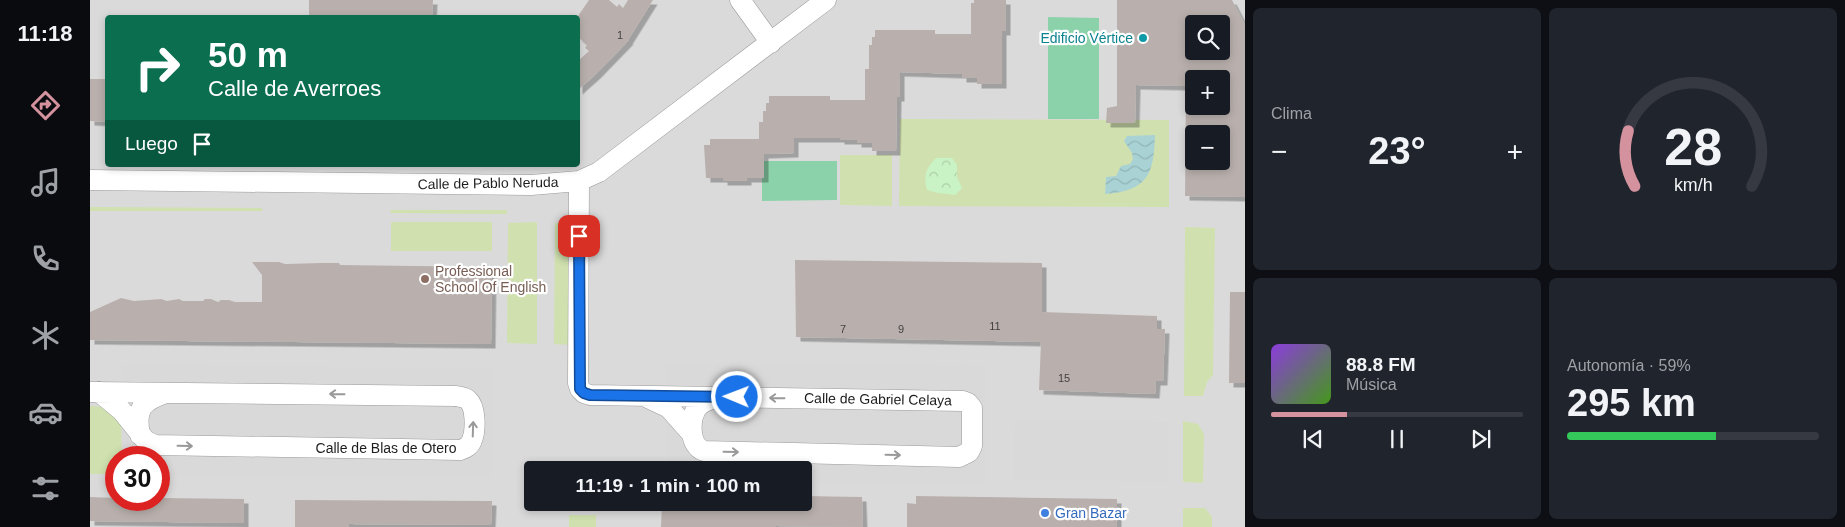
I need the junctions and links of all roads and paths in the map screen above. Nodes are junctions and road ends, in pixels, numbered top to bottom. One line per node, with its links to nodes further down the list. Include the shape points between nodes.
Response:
1 (740, 0): 3 (street)
2 (826, 0): 3 (street, Calle de Pablo Neruda)
3 (771, 43): 5 (street, Calle de Pablo Neruda, via 599,172)
4 (90, 180): 5 (street, Calle de Pablo Neruda, via 531,185)
5 (579, 181): 8 (street, Calle de Gabriel Celaya, via 580,389 590,395)
6 (94, 392): 7 (street, Calle de Blas de Otero); 11 (street, Calle de Blas de Otero, via 122,411)
7 (170, 392): 11 (street, Calle de Blas de Otero, via 146,402 139,411); 11 (street, Calle de Blas de Otero, one-way to 7, via 155,445 460,450 472,441 474,433 471,404 467,399 456,396)
8 (644, 396): 9 (street, Calle de Gabriel Celaya); 10 (street, Calle de Gabriel Celaya, via 669,408)
9 (718, 396): 10 (street, via 698,407); 10 (street, Calle de Gabriel Celaya, one-way to 9, via 699,450 704,451 959,457 969,452 972,446 972,408 963,401)
10 (692, 434)
11 (140, 435)

